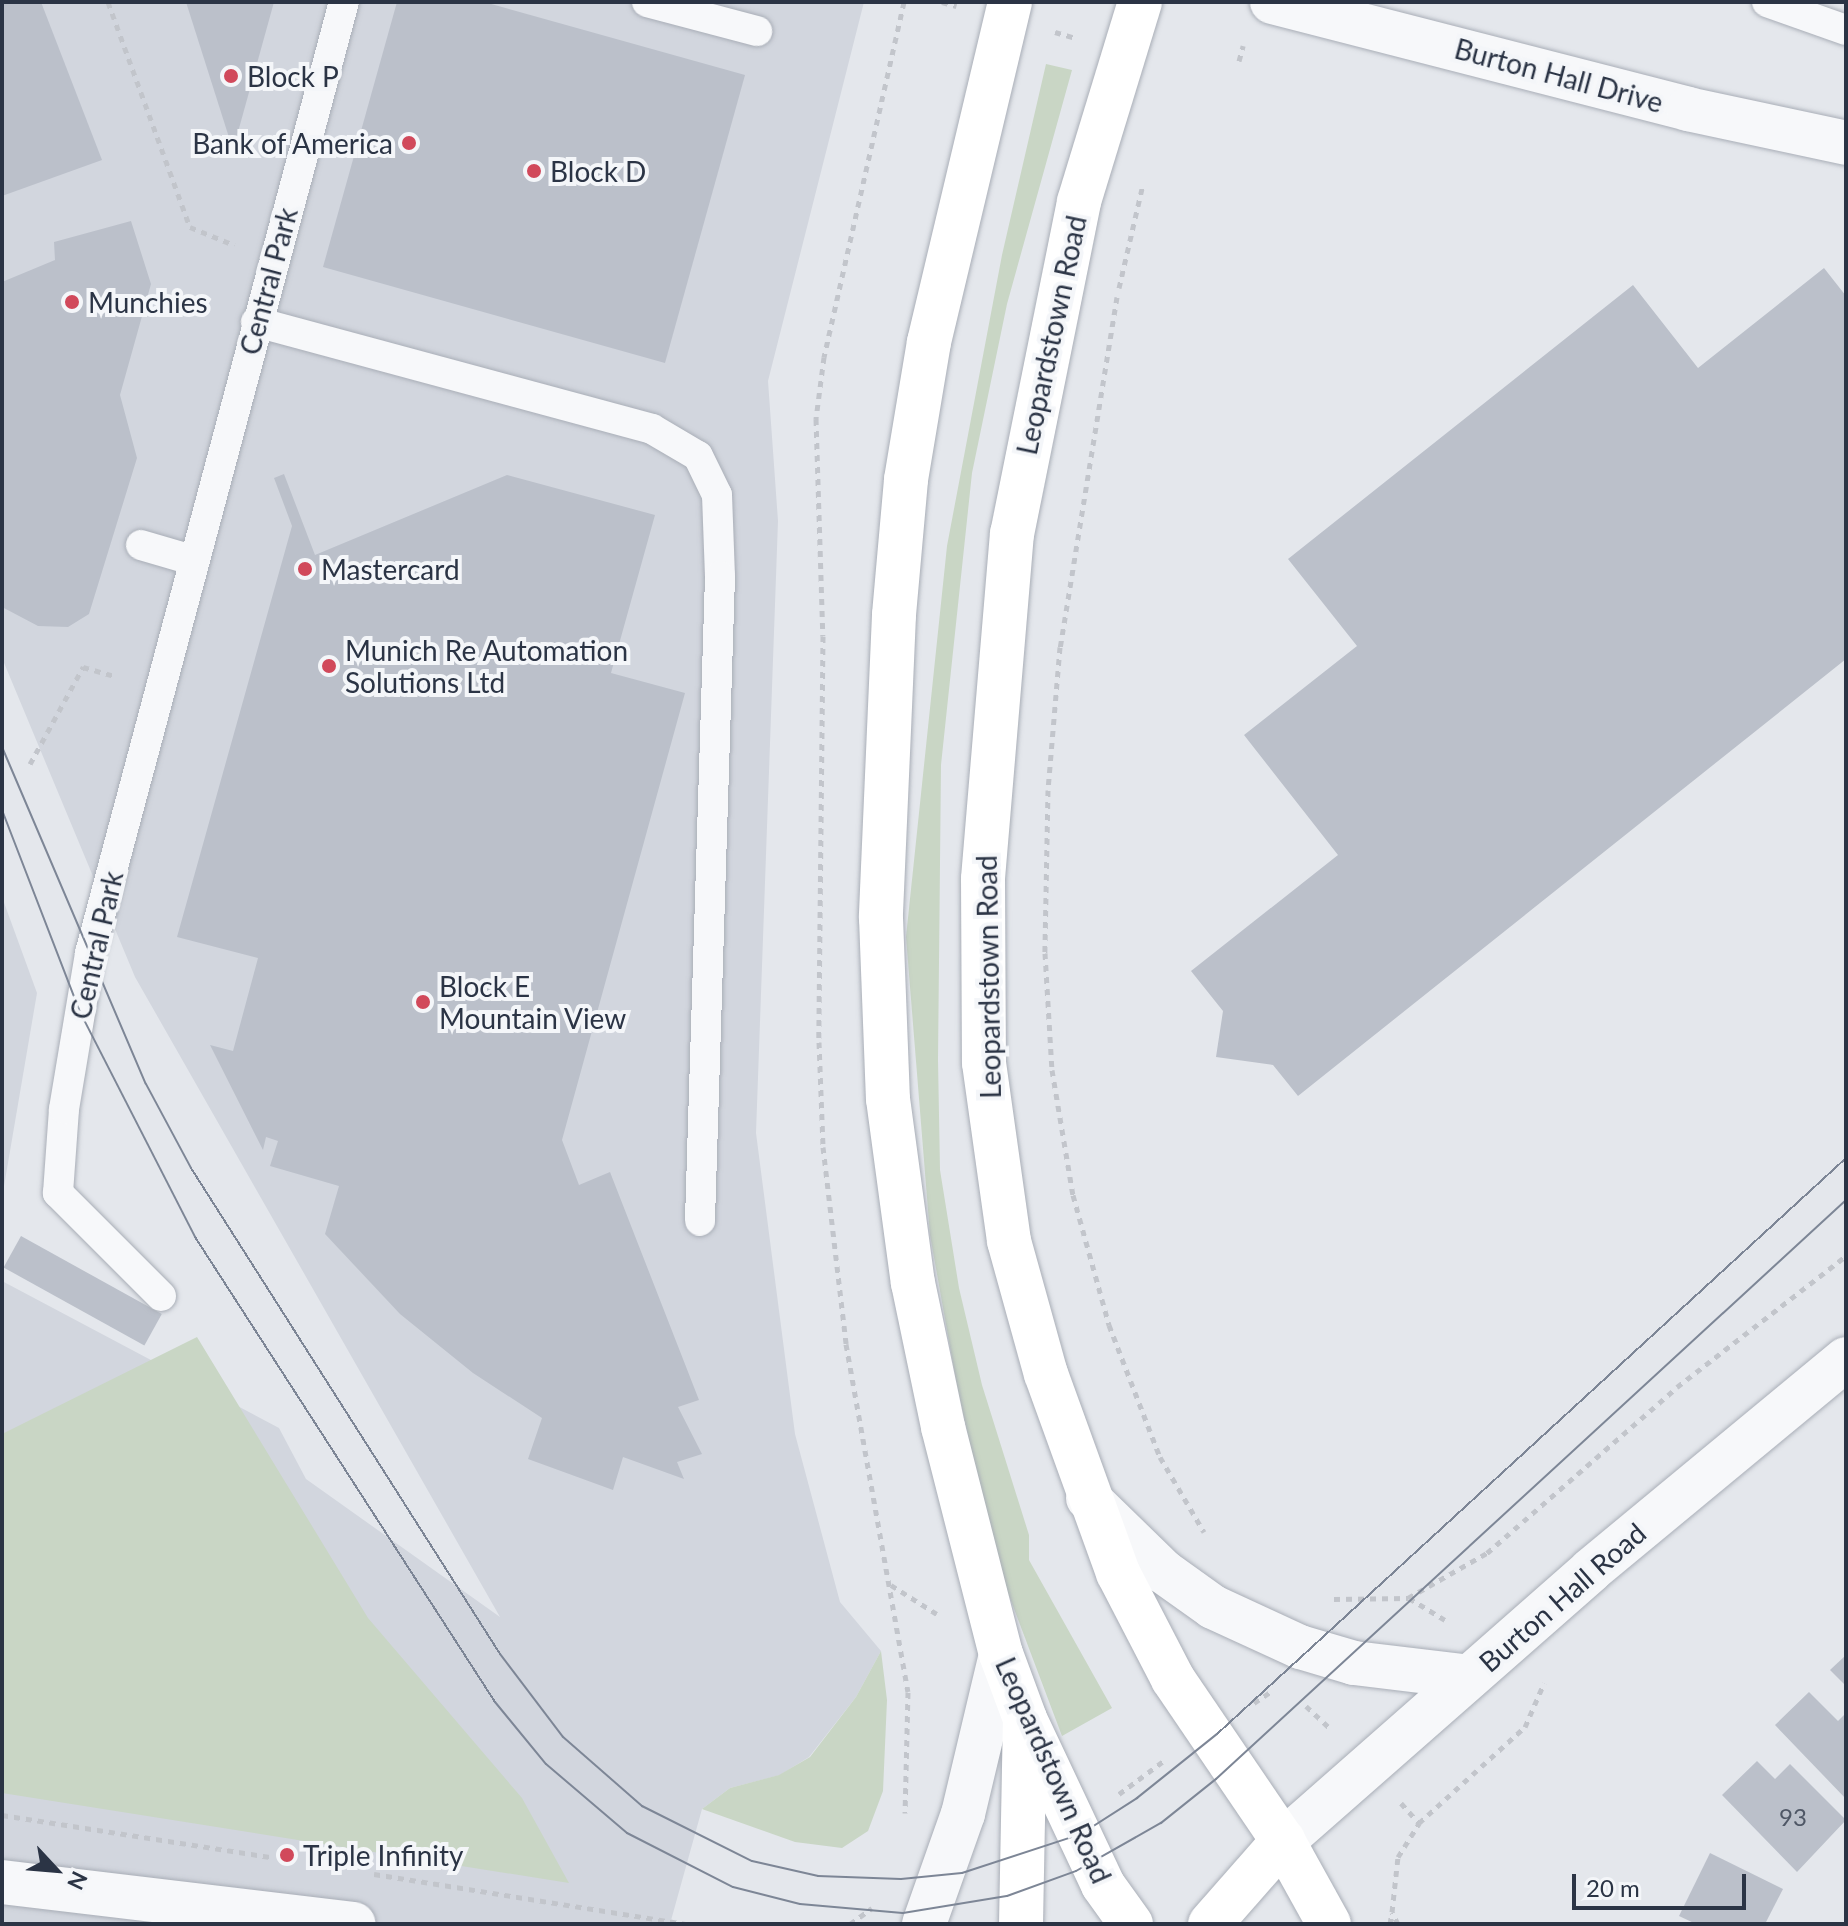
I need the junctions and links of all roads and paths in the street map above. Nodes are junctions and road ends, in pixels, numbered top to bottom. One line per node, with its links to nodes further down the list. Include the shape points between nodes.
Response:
1 (108, 2): 12 (path, via 190,227)
2 (344, 2): 12 (lane, Central Park)
3 (647, 2): 9 (lane)
4 (1010, 2): 26 (main road, Leopardstown Road, via 929,342 906,480 894,615 881,918 888,1099 913,1283 943,1427)
5 (1140, 2): 22 (main road, Leopardstown Road, via 1079,202 1017,504 992,727 983,879 984,1063 1009,1241)
6 (1272, 2): 10 (street, Burton Hall Drive, via 1688,109)
7 (1767, 2): 8 (lane)
8 (1846, 30)
9 (757, 31)
10 (1846, 143)
11 (1145, 177): 23 (path, via 1085,474 1060,647 1048,790 1045,953 1052,1070 1077,1209 1109,1325 1160,1457)
12 (274, 257): 13 (lane, Central Park)
13 (256, 322): 15 (lane, Central Park); 18 (lane, via 652,429 698,456 717,495 720,576)
14 (141, 545): 15 (lane)
15 (192, 560): 16 (lane, Central Park)
16 (160, 689): 17 (path, via 83,667); 20 (lane, Central Park, via 90,953 56,1171 58,1193)
17 (30, 764)
18 (700, 1221)
19 (1846, 1256): 25 (path, via 1677,1387 1487,1553 1408,1598)
20 (161, 1296)
21 (1846, 1359): 27 (street, Burton Hall Road)
22 (1088, 1498): 27 (street, via 1164,1572 1213,1607 1300,1647 1354,1663); 34 (main road, Leopardstown Road, via 1118,1573 1173,1679)
23 (1214, 1541)
24 (890, 1584): 33 (path, via 908,1692)
25 (1322, 1599)
26 (1001, 1654): 28 (main road, Leopardstown Road); 44 (street, via 963,1814)
27 (1469, 1677): 34 (street, Burton Hall Road)
28 (1025, 1719): 45 (main road); 46 (main road, Leopardstown Road, via 1103,1885)
29 (1525, 1727): 39 (path, via 1419,1823 1398,1857)
30 (1154, 1767): 31 (path)
31 (1118, 1792)
32 (2, 1815): 35 (path)
33 (904, 1821)
34 (1283, 1841): 47 (main road); 48 (main road, Leopardstown Road)
35 (284, 1859)
36 (361, 1872): 42 (path)
37 (2, 1882): 40 (street)
38 (879, 1896): 43 (path, via 873,1908)
39 (1392, 1912): 49 (path); 50 (path)
40 (292, 1922): 41 (street)
41 (353, 1924)
42 (687, 1924)
43 (850, 1924)
44 (924, 1924)
45 (1021, 1924)
46 (1131, 1924)
47 (1210, 1924)
48 (1329, 1924)
49 (1390, 1924)
50 (1398, 1924)

